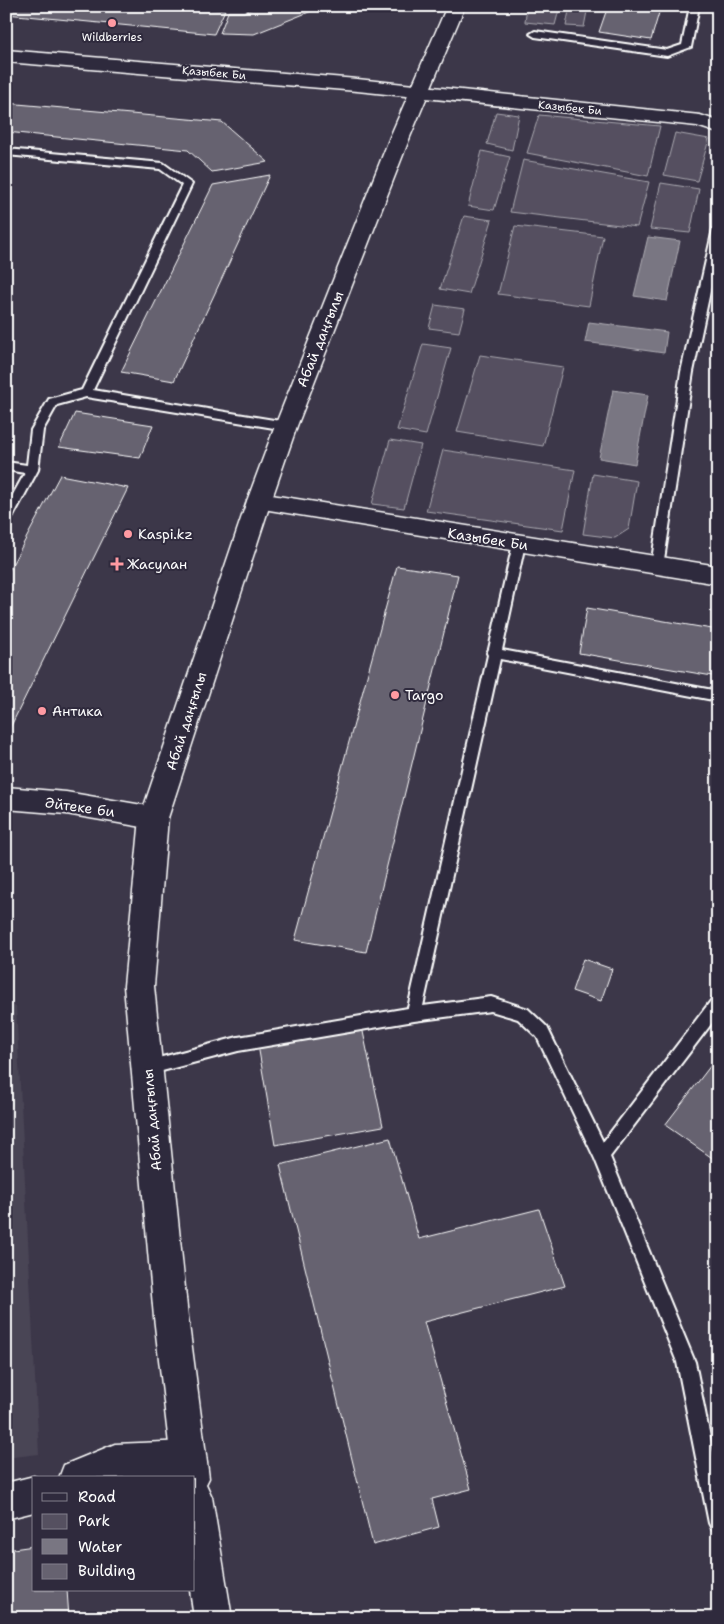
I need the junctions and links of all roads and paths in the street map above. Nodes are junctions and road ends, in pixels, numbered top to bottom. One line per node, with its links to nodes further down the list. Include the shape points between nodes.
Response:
1 (456, 6): 5 (main road, Абай даңғылы)
2 (696, 6): 3 (lane, via 686,47 667,53)
3 (535, 34)
4 (6, 56): 5 (main road, Қазыбек Би)
5 (421, 92): 6 (main road, Казыбек Би, via 700,121); 10 (main road, Абай даңғылы, via 400,137)
6 (718, 126)
7 (6, 152): 9 (lane, via 163,166 187,184)
8 (718, 229): 16 (lane, via 687,372)
9 (86, 393): 10 (lane); 12 (lane, via 52,402 37,430)
10 (286, 426): 13 (main road, Абай даңғылы)
11 (6, 466): 12 (lane)
12 (32, 470): 14 (lane)
13 (259, 501): 15 (main road, Казыбек Би); 21 (main road, Абай даңғылы)
14 (6, 519)
15 (519, 544): 16 (main road, Казыбек Би); 18 (lane)
16 (657, 566): 17 (main road, Казыбек Би)
17 (718, 575)
18 (494, 653): 19 (lane); 23 (lane)
19 (718, 696)
20 (6, 798): 21 (main road, Әйтеке би, via 66,803)
21 (154, 818): 24 (main road, Абай даңғылы, via 139,986)
22 (718, 1003): 25 (lane)
23 (414, 1014): 24 (lane, via 238,1044); 25 (lane, via 491,1004 523,1014 542,1032)
24 (147, 1068): 26 (main road, Абай даңғылы)
25 (602, 1156): 31 (lane, via 686,1362)
26 (189, 1469): 27 (main road, via 115,1462)
27 (83, 1476)
28 (32, 1494): 29 (main road)
29 (6, 1501)
30 (195, 1503): 32 (main road)
31 (717, 1516)
32 (213, 1618)

